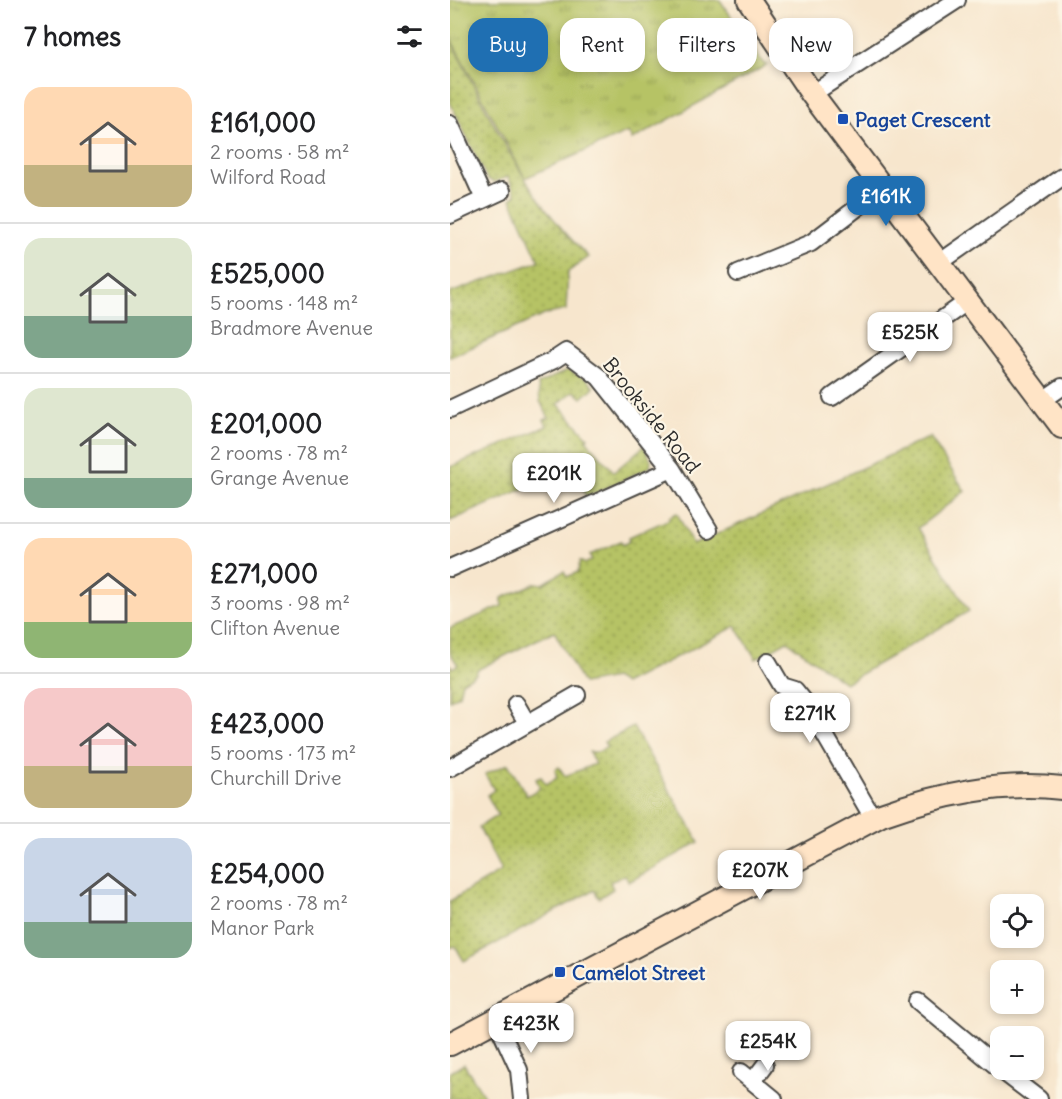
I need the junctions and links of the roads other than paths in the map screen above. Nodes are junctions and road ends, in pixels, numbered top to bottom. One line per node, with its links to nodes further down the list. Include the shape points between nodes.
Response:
1 (749, 0): 3 (street)
2 (957, 0): 3 (street)
3 (812, 94): 6 (street)
4 (450, 124): 8 (street)
5 (1062, 177): 10 (street)
6 (882, 188): 10 (street); 11 (street, via 811,243)
7 (502, 191): 8 (street)
8 (484, 199): 9 (street)
9 (450, 215)
10 (939, 263): 12 (street)
11 (738, 273)
12 (968, 301): 14 (street); 15 (street)
13 (1062, 387): 15 (street)
14 (832, 397)
15 (1043, 400): 17 (street)
16 (450, 409): 18 (street, Brookside Road, via 566,352 599,377)
17 (1062, 427)
18 (672, 469): 19 (street, Brookside Road); 20 (street)
19 (709, 530)
20 (450, 568)
21 (768, 662): 27 (street, via 775,689 795,690 808,706)
22 (577, 695): 24 (street)
23 (516, 704): 24 (street)
24 (527, 723): 25 (street)
25 (450, 768)
26 (1062, 788): 27 (street, via 1012,786 963,792)
27 (873, 818): 29 (street)
28 (918, 1001): 31 (street, via 939,1010)
29 (496, 1020): 30 (street); 34 (street, via 519,1070)
30 (450, 1044)
31 (990, 1059)
32 (765, 1065): 35 (street, via 747,1077)
33 (1015, 1080): 36 (street)
34 (522, 1099)
35 (774, 1099)
36 (1039, 1099)

